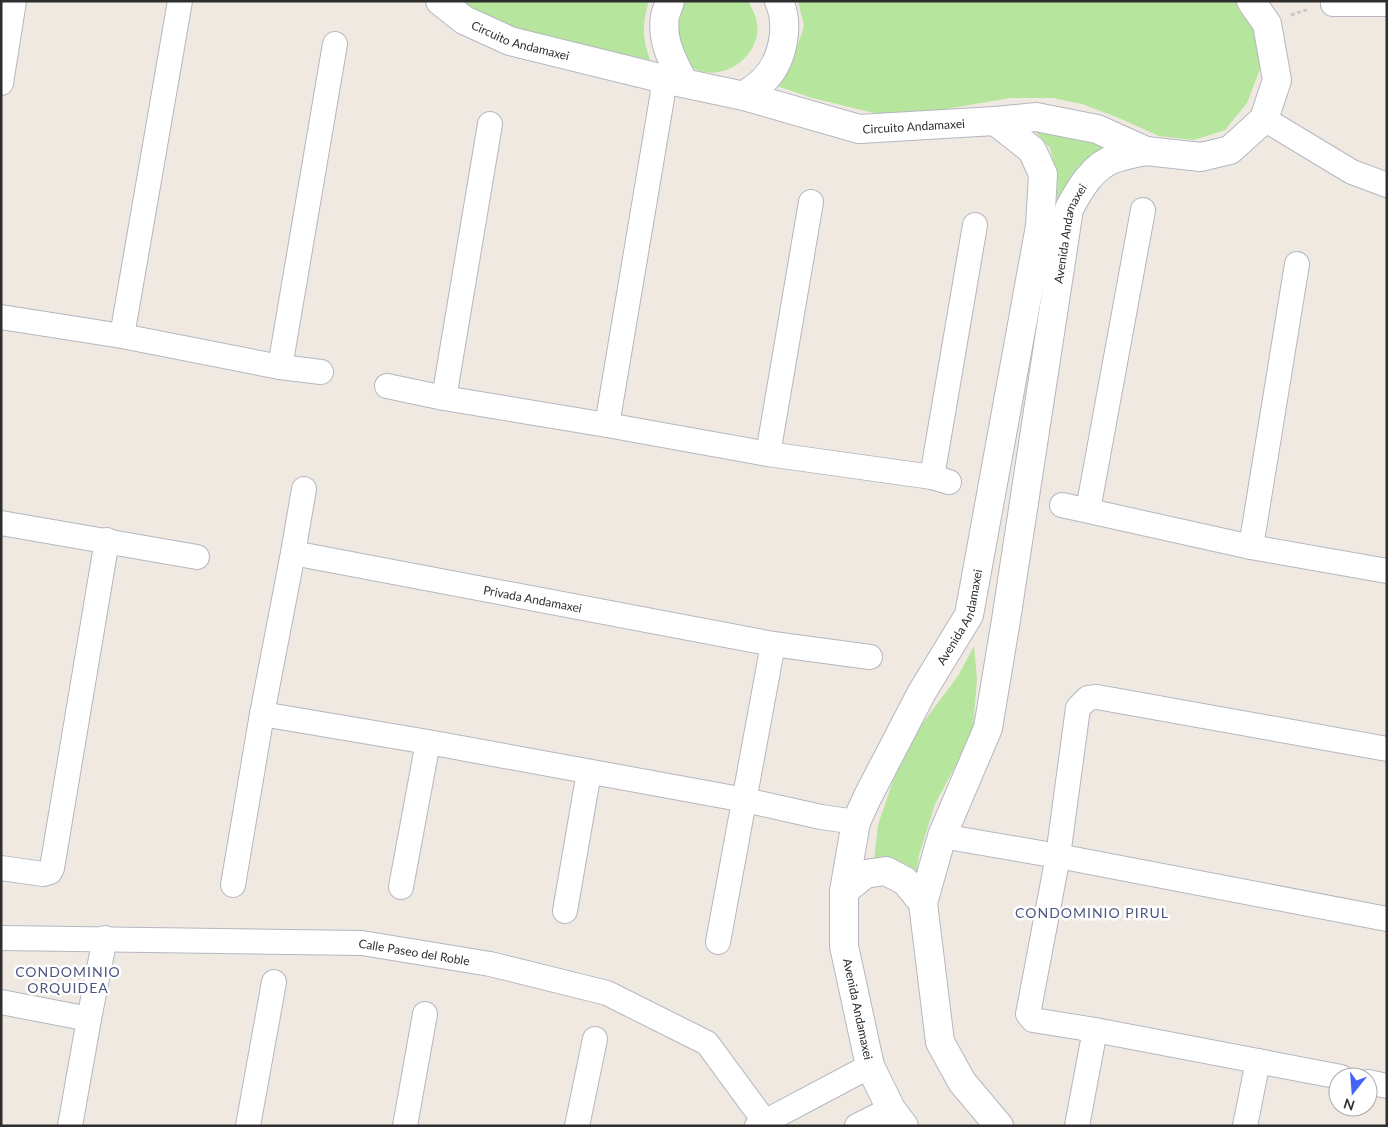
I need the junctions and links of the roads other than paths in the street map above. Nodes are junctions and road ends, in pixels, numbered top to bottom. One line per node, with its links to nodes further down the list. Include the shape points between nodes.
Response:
1 (14, 1): 10 (street)
2 (180, 1): 23 (street)
3 (440, 1): 11 (street, Circuito Andamaxei, via 464,20 510,41)
4 (670, 1): 11 (street, via 665,16 665,38 672,60)
5 (779, 1): 12 (street, via 784,34 778,59 764,80)
6 (1251, 1): 13 (street, via 1267,24 1277,80)
7 (1333, 4): 8 (street)
8 (1387, 4)
9 (335, 44): 24 (street)
10 (1, 83)
11 (670, 87): 12 (street, Circuito Andamaxei); 28 (street)
12 (744, 96): 14 (street, Circuito Andamaxei, via 860,129)
13 (1264, 120): 16 (street, Circuito Andamaxei, via 1230,150 1201,157); 17 (street, via 1352,172)
14 (995, 121): 16 (street, Circuito Andamaxei, via 1036,117 1098,129); 39 (street, Avenida Andamaxei, via 1032,150 1043,174 1040,226)
15 (490, 124): 27 (street)
16 (1146, 151): 40 (street, Avenida Andamaxei, via 1113,159 1095,171 1069,209)
17 (1387, 185)
18 (811, 202): 29 (street)
19 (1143, 210): 32 (street)
20 (975, 225): 29 (street, via 940,479)
21 (1297, 264): 35 (street)
22 (1, 317): 23 (street)
23 (122, 336): 24 (street)
24 (280, 367): 25 (street)
25 (321, 372)
26 (387, 386): 27 (street)
27 (444, 398): 28 (street)
28 (607, 425): 29 (street)
29 (768, 454)
30 (304, 489): 36 (street)
31 (1062, 505): 32 (street)
32 (1088, 510): 35 (street)
33 (1, 523): 34 (street)
34 (106, 540): 37 (street); 51 (street, via 52,868 43,874)
35 (1251, 547): 38 (street)
36 (293, 553): 41 (street, Privada Andamaxei); 43 (street)
37 (197, 557)
38 (1387, 572)
39 (969, 614): 40 (street); 48 (street, Avenida Andamaxei, via 922,692)
40 (1006, 620): 49 (street, Avenida Andamaxei, via 988,728)
41 (773, 644): 42 (street, Privada Andamaxei); 47 (street)
42 (870, 656)
43 (262, 714): 44 (street); 52 (street)
44 (428, 742): 46 (street); 53 (street)
45 (1387, 749): 50 (street, via 1088,698 1078,708)
46 (589, 772): 47 (street); 56 (street)
47 (745, 800): 48 (street); 60 (street)
48 (856, 822): 54 (street, Avenida Andamaxei)
49 (942, 836): 50 (street); 55 (street, Avenida Andamaxei)
50 (1058, 856): 57 (street); 65 (street, via 1028,1014 1033,1020)
51 (1, 868)
52 (233, 885)
53 (401, 887)
54 (844, 892): 55 (street, via 865,874 886,872 905,881); 68 (street, Avenida Andamaxei, via 844,946)
55 (923, 903): 77 (street, Avenida Andamaxei, via 940,1042 962,1082)
56 (565, 911)
57 (1387, 919)
58 (1, 938): 59 (street, Calle Paseo del Roble)
59 (105, 938): 64 (street); 71 (street, Calle Paseo del Roble, via 362,943 490,964 607,994 707,1043)
60 (718, 942)
61 (274, 982): 73 (street)
62 (1, 1002): 64 (street)
63 (425, 1014): 74 (street)
64 (89, 1018): 72 (street)
65 (1095, 1030): 67 (street); 78 (street)
66 (595, 1039): 75 (street)
67 (1258, 1061): 69 (street); 79 (street)
68 (870, 1066): 70 (street, Avenida Andamaxei); 71 (street)
69 (1328, 1074)
70 (898, 1118): 76 (street)
71 (763, 1124)
72 (70, 1126)
73 (248, 1126)
74 (405, 1126)
75 (576, 1126)
76 (857, 1126)
77 (999, 1126)
78 (1077, 1126)
79 (1245, 1126)

